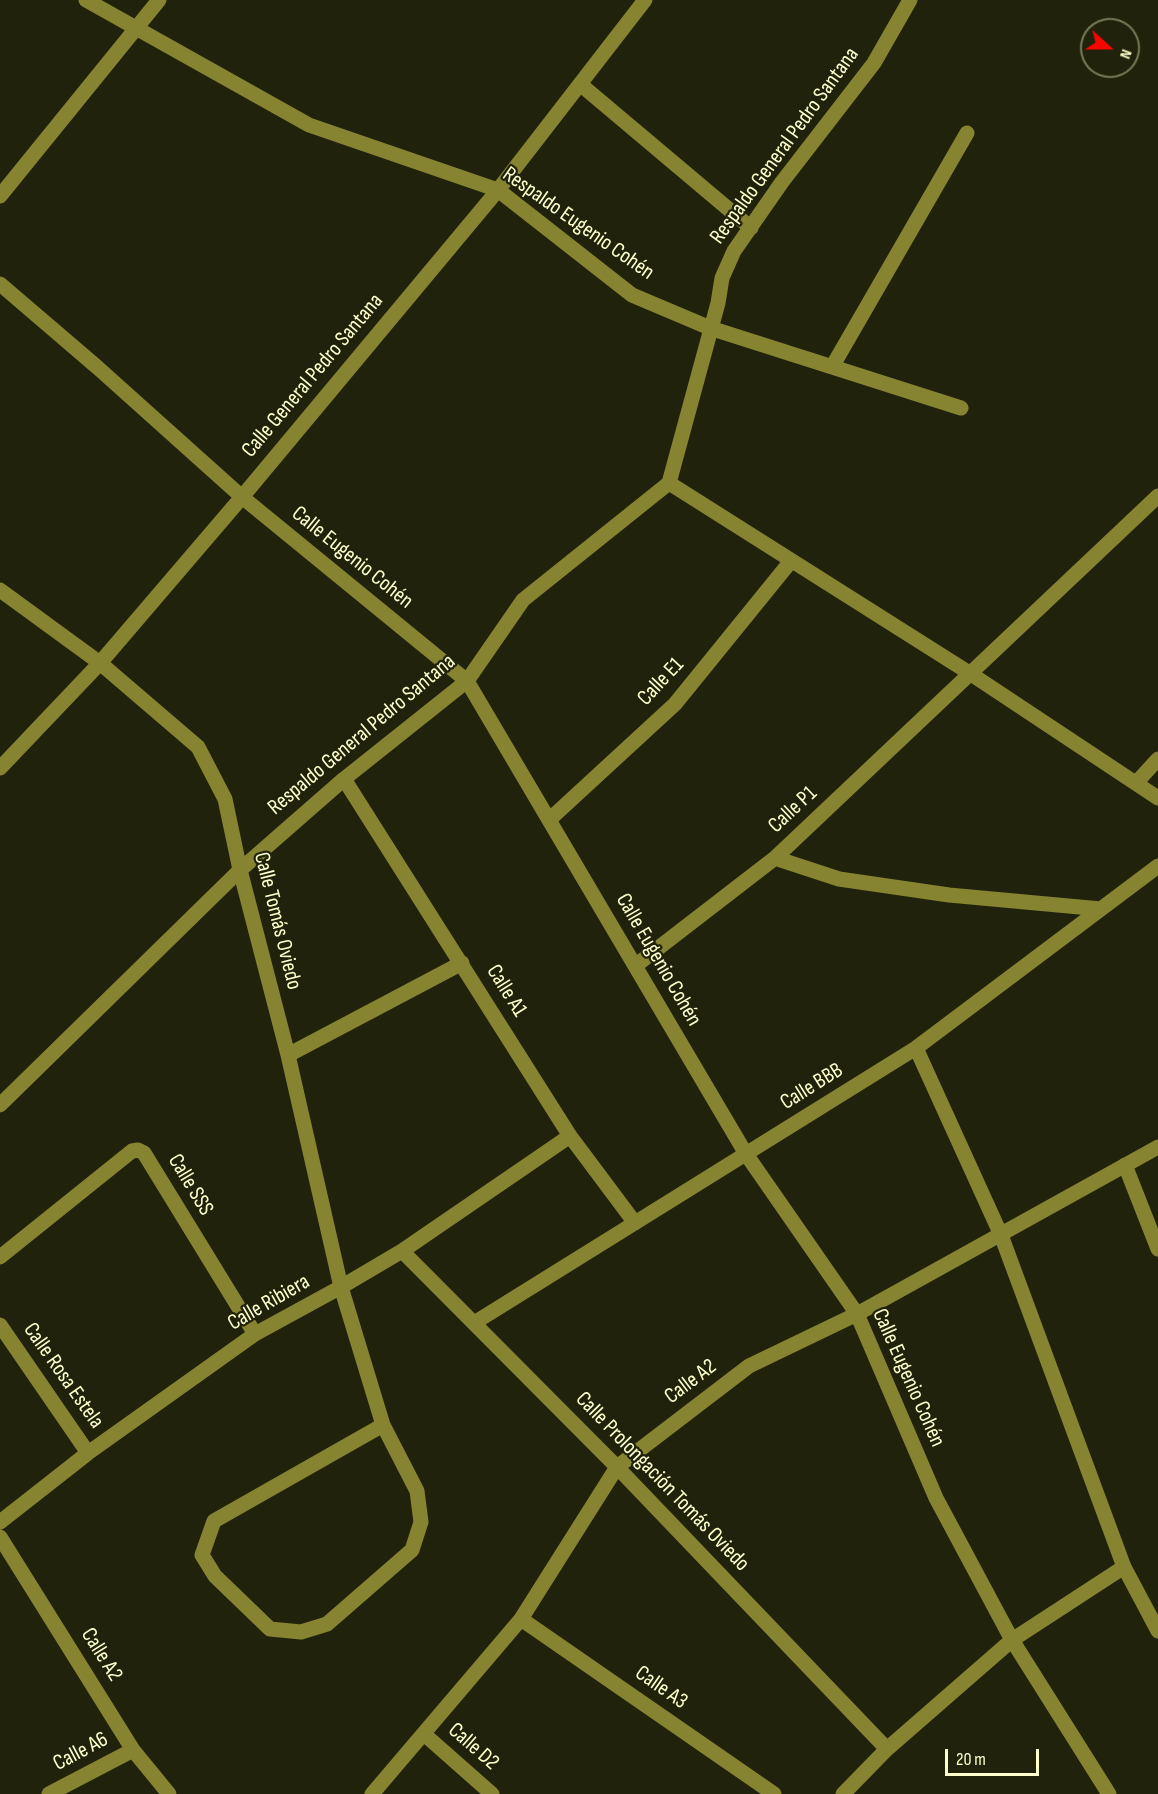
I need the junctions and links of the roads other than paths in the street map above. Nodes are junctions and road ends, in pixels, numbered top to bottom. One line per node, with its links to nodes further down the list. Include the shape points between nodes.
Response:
1 (86, 0): 5 (street, Respaldo Eugenio Cohén)
2 (159, 0): 5 (street)
3 (645, 0): 6 (street, Calle General Pedro Santana)
4 (910, 0): 10 (street, Respaldo General Pedro Santana, via 874,63)
5 (136, 28): 8 (street, Respaldo Eugenio Cohén, via 309,125); 9 (street)
6 (580, 84): 8 (street, Calle General Pedro Santana); 10 (street)
7 (967, 133): 13 (street)
8 (498, 190): 12 (street, Respaldo Eugenio Cohén, via 632,295); 17 (street, Calle General Pedro Santana)
9 (0, 196)
10 (751, 228): 12 (street, Respaldo General Pedro Santana, via 734,251 722,278)
11 (0, 284): 17 (street, Calle Eugenio Cohén)
12 (710, 328): 13 (street, Respaldo Eugenio Cohén); 15 (street, Respaldo General Pedro Santana)
13 (832, 367): 14 (street, Respaldo Eugenio Cohén)
14 (961, 408)
15 (669, 483): 18 (street); 22 (street, Respaldo General Pedro Santana, via 523,600)
16 (1158, 496): 21 (street, Calle P1)
17 (242, 497): 20 (street, Calle General Pedro Santana); 22 (street, Calle Eugenio Cohén)
18 (791, 561): 21 (street); 28 (street, Calle E1, via 675,704)
19 (0, 590): 20 (street, Calle Tomás Oviedo)
20 (100, 663): 24 (street, Calle General Pedro Santana); 31 (street, Calle Tomás Oviedo, via 198,747 225,799)
21 (971, 674): 26 (street); 29 (street, Calle P1)
22 (467, 681): 25 (street, Respaldo General Pedro Santana); 28 (street, Calle Eugenio Cohén)
23 (1158, 759): 26 (street)
24 (0, 768)
25 (344, 778): 31 (street, Respaldo General Pedro Santana); 33 (street, Calle A1)
26 (1136, 783): 27 (street)
27 (1158, 798)
28 (549, 820): 34 (street, Calle Eugenio Cohén)
29 (775, 858): 32 (street, via 839,879 949,895); 34 (street, Calle P1)
30 (1158, 866): 32 (street, Calle BBB)
31 (240, 870): 36 (street, Calle Tomás Oviedo); 37 (street, Respaldo General Pedro Santana)
32 (1101, 909): 35 (street, Calle BBB)
33 (462, 963): 36 (street); 38 (street, Calle A1)
34 (636, 966): 40 (street, Calle Eugenio Cohén)
35 (916, 1048): 40 (street, Calle BBB); 43 (street)
36 (288, 1055): 47 (street, Calle Tomás Oviedo)
37 (0, 1105)
38 (570, 1136): 42 (street, Calle A1); 45 (street, Calle Ribiera)
39 (1158, 1147): 41 (street, Calle A2)
40 (746, 1154): 42 (street, Calle BBB); 48 (street, Calle Eugenio Cohén)
41 (1125, 1165): 43 (street, Calle A2); 44 (street)
42 (635, 1223): 49 (street, Calle BBB)
43 (1001, 1235): 48 (street, Calle A2); 57 (street)
44 (1158, 1249)
45 (402, 1251): 47 (street, Calle Ribiera); 49 (street, Calle Prolongación Tomás Oviedo)
46 (0, 1257): 51 (street, Calle SSS, via 138,1150 144,1153)
47 (341, 1287): 51 (street, Calle Ribiera); 52 (street, Calle Tomás Oviedo)
48 (857, 1314): 54 (street, Calle A2, via 749,1366); 60 (street, Calle Eugenio Cohén, via 936,1497)
49 (474, 1323): 54 (street, Calle Prolongación Tomás Oviedo)
50 (0, 1325): 53 (street, Calle Rosa Estela)
51 (255, 1334): 53 (street, Calle Ribiera)
52 (383, 1425): 52 (street, Calle Tomás Oviedo, via 417,1491 421,1522 412,1550 327,1624 302,1632 270,1629 215,1576 202,1555 214,1521)
53 (88, 1453): 55 (street, Calle Ribiera)
54 (617, 1467): 58 (street, Calle A2); 62 (street, Calle Prolongación Tomás Oviedo)
55 (0, 1522)
56 (0, 1537): 63 (street, Calle A2)
57 (1124, 1567): 59 (street); 60 (street)
58 (521, 1619): 61 (street, Calle A2); 68 (street, Calle A3)
59 (1158, 1631)
60 (1012, 1640): 62 (street); 70 (street, Calle Eugenio Cohén)
61 (424, 1734): 66 (street, Calle A2); 67 (street, Calle D2)
62 (887, 1749): 69 (street)
63 (133, 1750): 64 (street, Calle A6); 65 (street, Calle A2)
64 (49, 1794)
65 (169, 1794)
66 (372, 1794)
67 (492, 1794)
68 (774, 1794)
69 (843, 1794)
70 (1109, 1794)

